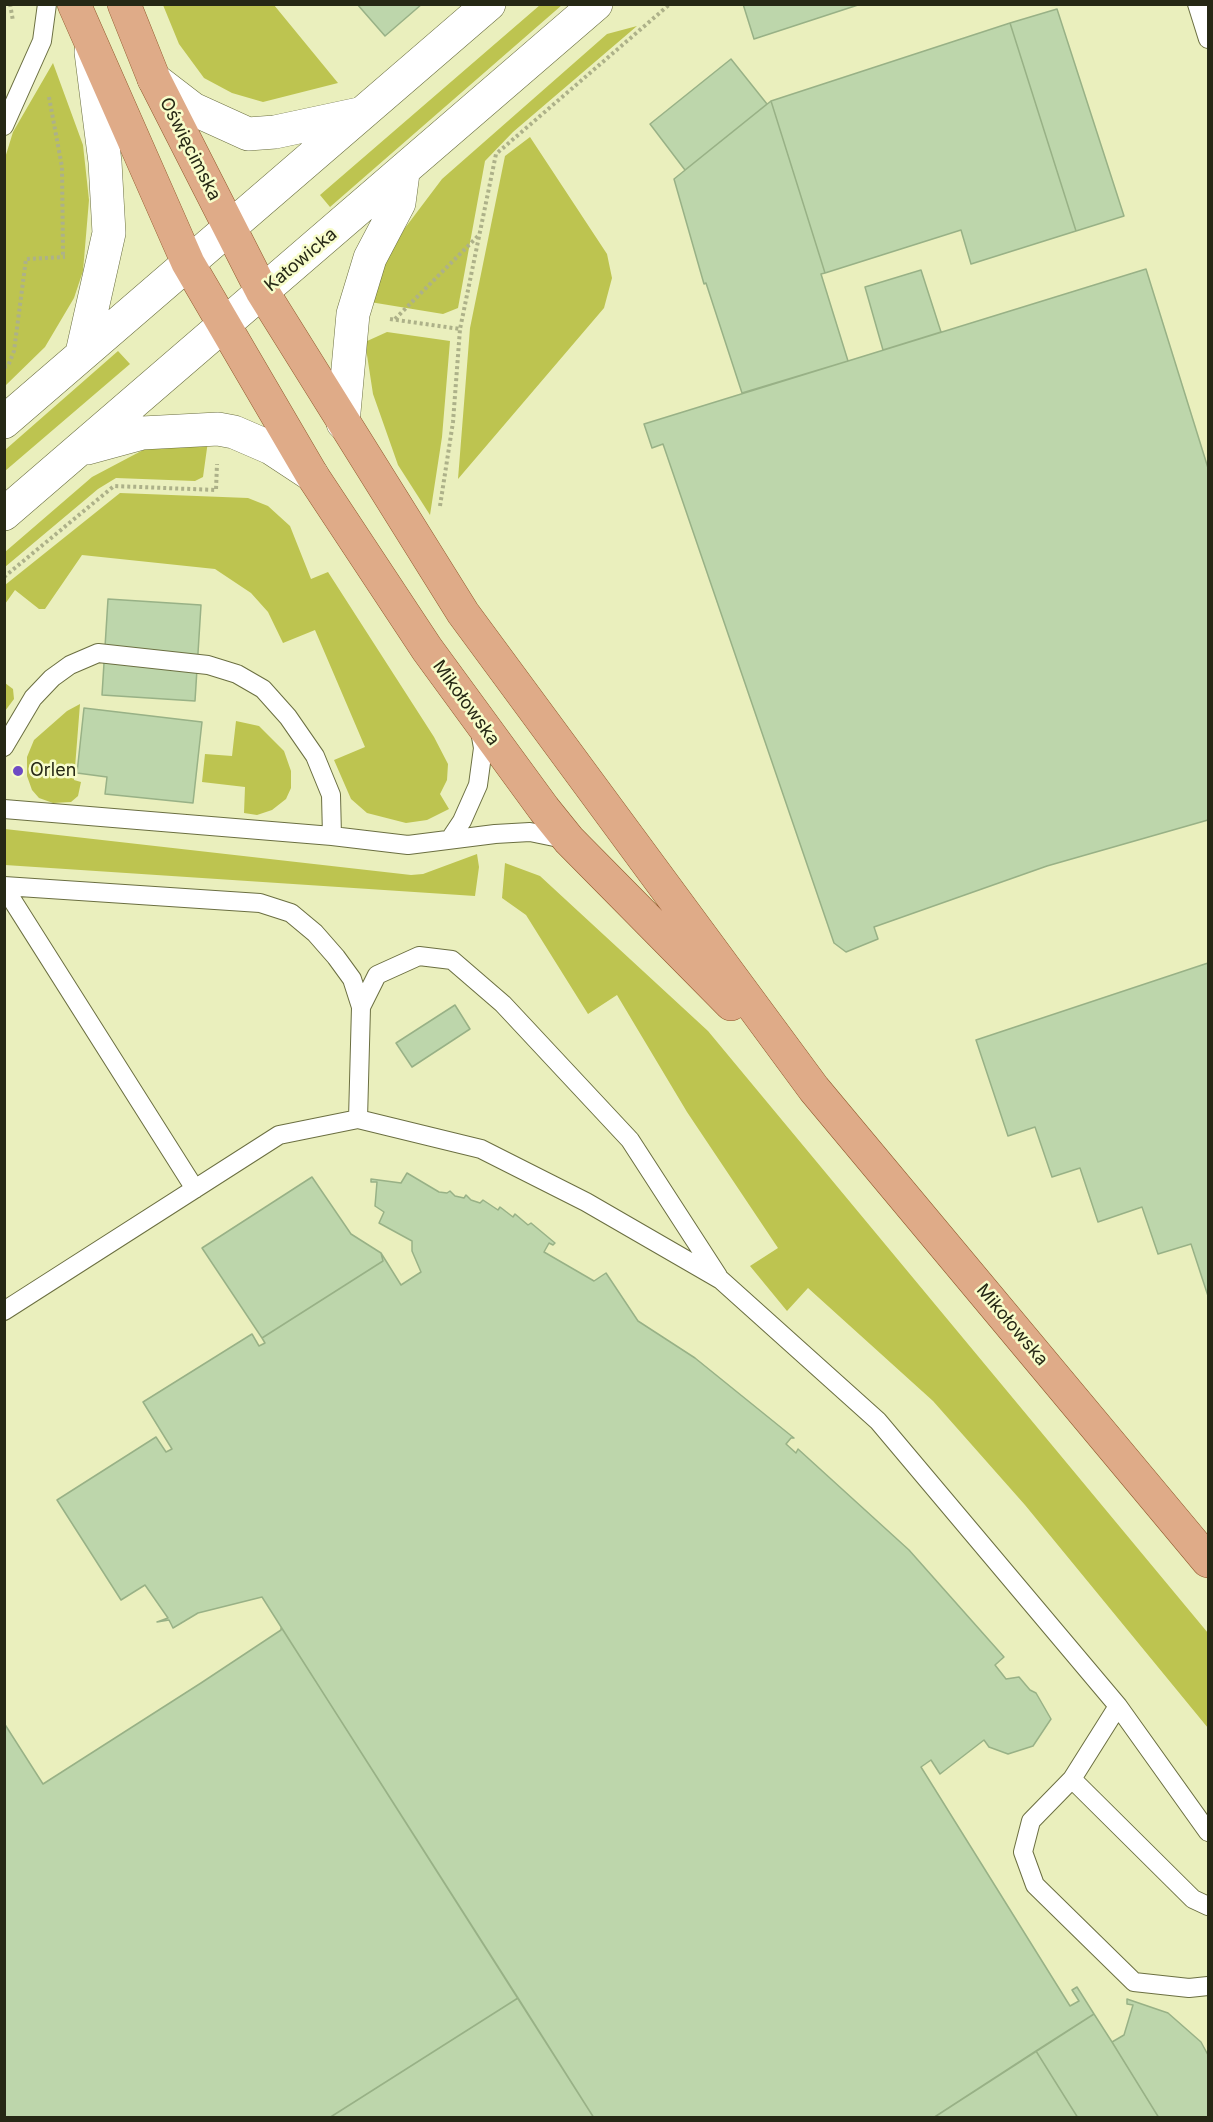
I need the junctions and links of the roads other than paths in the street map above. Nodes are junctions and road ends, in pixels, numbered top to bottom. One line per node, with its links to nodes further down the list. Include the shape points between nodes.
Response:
1 (47, 4): 11 (lane, via 42,40)
2 (74, 4): 8 (main road)
3 (124, 4): 9 (main road, Oświęcimska)
4 (489, 4): 10 (main road)
5 (596, 4): 12 (main road, Katowicka)
6 (1197, 4): 7 (lane)
7 (1209, 39)
8 (89, 41): 14 (main road); 17 (main road, via 105,162 109,233)
9 (154, 79): 10 (main road, via 194,109 248,134); 13 (main road, Oświęcimska)
10 (364, 113): 13 (main road)
11 (4, 126)
12 (404, 173): 15 (main road, Katowicka); 19 (main road, via 399,203 370,258 353,314)
13 (230, 228): 14 (main road); 15 (main road, Oświęcimska)
14 (188, 263): 16 (main road, Mikołowska); 17 (main road)
15 (262, 291): 16 (main road, Katowicka); 19 (main road, Mikołowska)
16 (224, 325): 20 (main road, Katowicka); 21 (main road, Mikołowska)
17 (82, 353): 18 (main road)
18 (4, 422)
19 (343, 423): 31 (main road, Mikołowska, via 463,613)
20 (74, 452): 21 (main road, via 142,433 218,429 271,447); 22 (main road, Katowicka)
21 (312, 475): 23 (main road, Mikołowska)
22 (4, 514)
23 (479, 723): 27 (lane, via 483,748 478,785); 28 (main road, Mikołowska)
24 (4, 747): 26 (lane, via 33,698 70,664 99,653 208,665 237,674 263,689 288,717 315,756 331,795)
25 (4, 809): 26 (lane)
26 (332, 836): 27 (lane, via 408,845)
27 (450, 839): 28 (lane, via 530,832)
28 (569, 840): 31 (main road, Mikołowska)
29 (4, 887): 30 (lane, via 260,903 291,913 336,957 351,979); 33 (lane)
30 (361, 1007): 32 (lane); 34 (lane, via 377,975 419,956 452,960 503,1004 630,1140)
31 (814, 1089): 36 (main road, Mikołowska)
32 (358, 1119): 33 (lane, via 279,1135); 34 (lane, via 481,1149 586,1202)
33 (195, 1189): 35 (lane)
34 (721, 1280): 37 (lane, via 878,1421)
35 (4, 1311)
36 (1209, 1561)
37 (1118, 1706): 38 (lane); 39 (lane)
38 (1072, 1779): 40 (lane, via 1194,1899); 41 (lane, via 1031,1821 1023,1852 1035,1885 1134,1982 1189,1988)
39 (1209, 1832)
40 (1209, 1906)
41 (1209, 1986)

